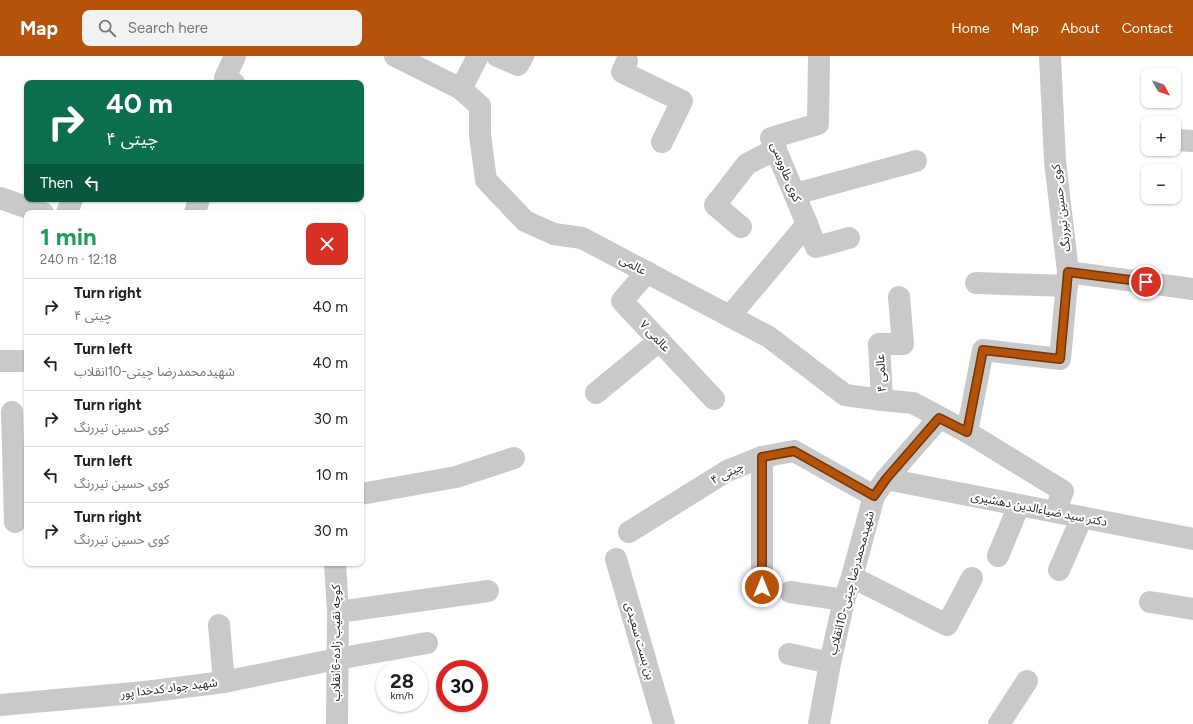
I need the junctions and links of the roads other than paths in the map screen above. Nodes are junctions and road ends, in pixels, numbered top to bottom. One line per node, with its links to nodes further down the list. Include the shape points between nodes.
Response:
1 (235, 56): 9 (street, via 225,78)
2 (395, 56): 10 (street, عالمی)
3 (478, 56): 10 (street)
4 (497, 56): 5 (street, via 518,65)
5 (523, 56)
6 (819, 56): 14 (street, کوی طاووسی, via 818,124 771,138)
7 (1050, 56): 23 (street, کوی حسین تیررنگ, via 1055,161)
8 (624, 58): 12 (street, via 622,72 682,101)
9 (229, 80)
10 (461, 89): 22 (street, عالمی, via 480,106 480,135 486,180 525,221 554,234 582,238)
11 (1181, 141): 13 (street)
12 (662, 142)
13 (1193, 142)
14 (776, 149): 16 (street, کوی طاووسی); 20 (street, via 747,164 715,205)
15 (916, 161): 16 (street)
16 (795, 194): 19 (street, کوی طاووسی)
17 (0, 198): 18 (street)
18 (34, 210)
19 (807, 224): 21 (street, کوی طاووسی, via 816,247); 27 (street)
20 (741, 227)
21 (849, 238)
22 (647, 272): 27 (street, عالمی); 28 (street, عالمی ۷, via 622,301)
23 (1068, 279): 24 (street); 25 (street); 36 (street, کوی حسین تیررنگ, via 1060,359 983,350)
24 (976, 283)
25 (1193, 288)
26 (899, 297): 33 (street, عالمی ۴, via 903,344 879,344)
27 (730, 316): 33 (street, عالمی, via 769,337 845,395)
28 (659, 341): 31 (street); 32 (street, عالمی ۷)
29 (0, 361): 30 (street)
30 (24, 361)
31 (596, 393)
32 (714, 399)
33 (882, 400): 35 (street, عالمی, via 913,403)
34 (12, 412): 44 (street)
35 (939, 418): 36 (street); 39 (street, شهیدمحمدرضا چیتی-10انقلاب)
36 (967, 432): 42 (street, via 1064,491)
37 (762, 457): 39 (street, چیتی ۴, via 794,451); 45 (street, چیتی ۴, via 727,471); 53 (street)
38 (514, 458): 40 (street, via 456,477)
39 (880, 488): 41 (street, دکتر سید ضیاءالدین دهشیری); 51 (street, شهیدمحمدرضا چیتی-10انقلاب)
40 (364, 493)
41 (1019, 505): 42 (street, دکتر سید ضیاءالدین دهشیری); 47 (street)
42 (1055, 512): 43 (street, دکتر سید ضیاءالدین دهشیری)
43 (1082, 517): 46 (street, دکتر سید ضیاءالدین دهشیری); 50 (street)
44 (14, 522)
45 (629, 532)
46 (1193, 539)
47 (998, 556)
48 (616, 559): 69 (street, بن بست سعیدی)
49 (335, 566): 59 (street, کوچه نقیب زاده-6انقلاب)
50 (1059, 570)
51 (852, 577): 52 (street, via 947,624); 56 (street, شهیدمحمدرضا چیتی-10انقلاب)
52 (972, 578)
53 (762, 587)
54 (488, 591): 59 (street)
55 (790, 592): 56 (street)
56 (844, 600): 64 (street, شهیدمحمدرضا چیتی-10انقلاب)
57 (1150, 602): 58 (street)
58 (1193, 609)
59 (338, 612): 63 (street, کوچه نقیب زاده-6انقلاب)
60 (218, 625): 66 (street)
61 (427, 643): 63 (street, شهید جواد کدخدا پور)
62 (789, 654): 64 (street)
63 (337, 658): 66 (street, شهید جواد کدخدا پور); 68 (street, کوچه نقیب زاده-6انقلاب)
64 (830, 663): 70 (street, شهیدمحمدرضا چیتی-10انقلاب)
65 (1027, 681): 71 (street)
66 (224, 682): 67 (street, شهید جواد کدخدا پور)
67 (0, 705)
68 (337, 724)
69 (664, 724)
70 (819, 724)
71 (999, 724)

